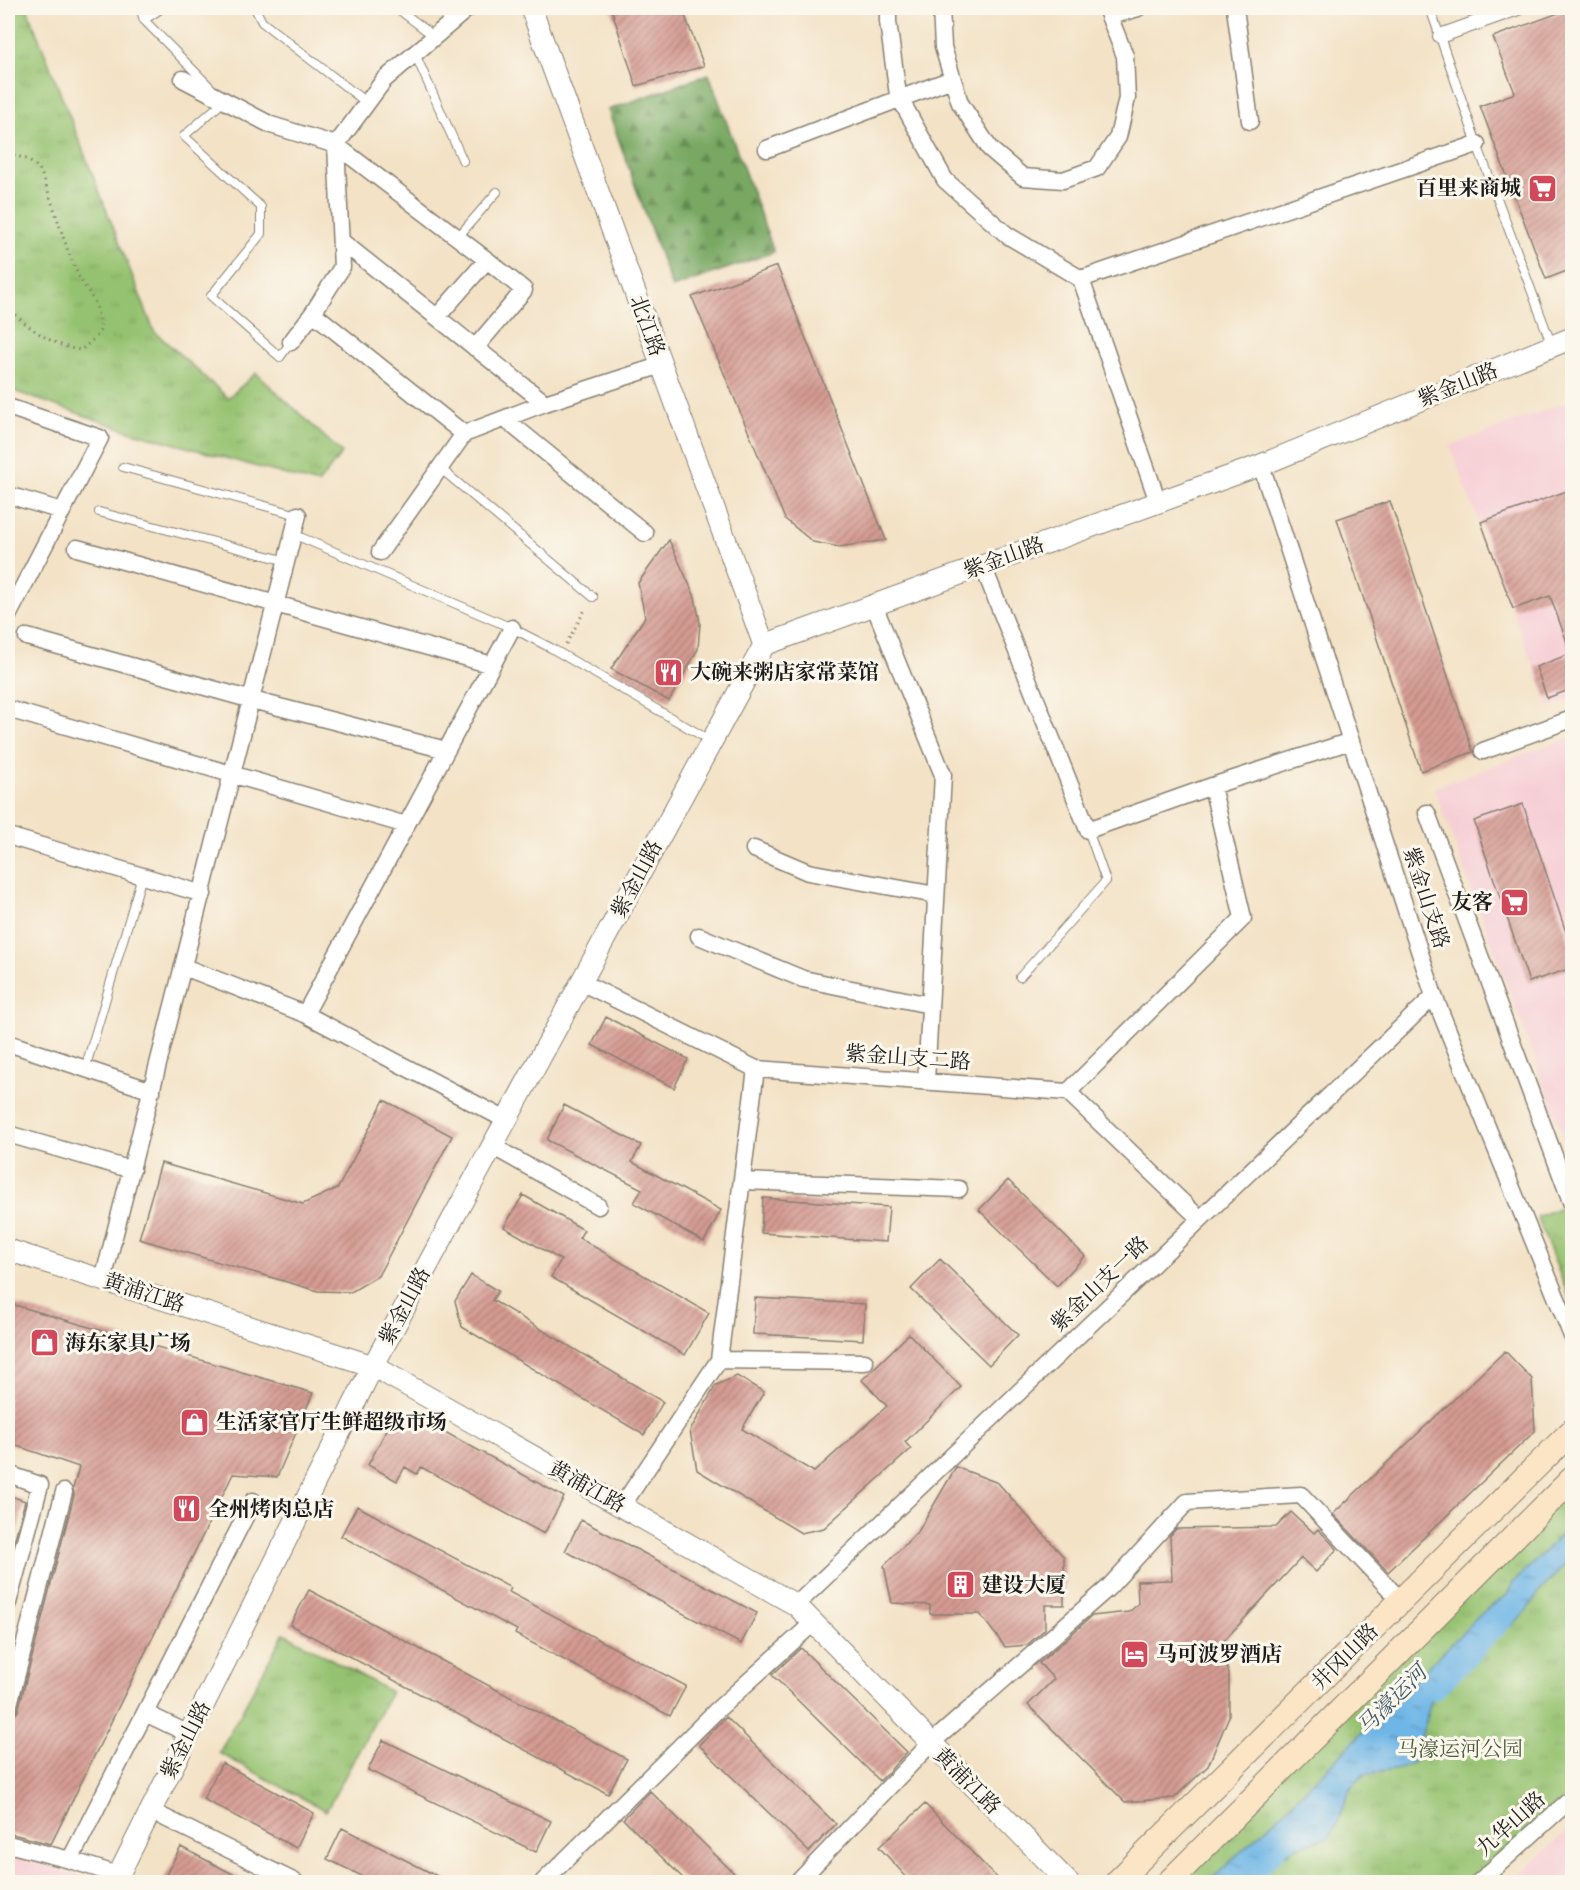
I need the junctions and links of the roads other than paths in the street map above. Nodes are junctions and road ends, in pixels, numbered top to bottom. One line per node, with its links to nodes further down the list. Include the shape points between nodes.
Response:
1 (140, 8): 14 (lane)
2 (162, 8): 14 (lane)
3 (255, 8): 21 (lane, via 262,22)
4 (397, 8): 16 (lane)
5 (468, 8): 16 (street)
6 (531, 8): 38 (street, 北江路)
7 (888, 8): 31 (street, via 898,95 945,180 1007,235)
8 (941, 8): 19 (street, via 943,47)
9 (1138, 8): 13 (street)
10 (1235, 8): 22 (street)
11 (1430, 8): 15 (lane)
12 (1518, 8): 15 (street)
13 (1108, 12): 19 (street, via 1125,56 1127,98 1118,137 1096,168 1063,180 1023,177 990,149 960,103)
14 (144, 20): 20 (lane)
15 (1440, 36): 23 (lane)
16 (435, 37): 17 (street)
17 (416, 54): 21 (street, via 384,80); 26 (lane)
18 (183, 79): 20 (street)
19 (952, 79): 25 (street)
20 (224, 101): 24 (street, via 271,125); 35 (lane, via 184,136 261,207 261,234 211,296 280,357)
21 (367, 104): 24 (street)
22 (1250, 121)
23 (1477, 144): 31 (street); 36 (lane)
24 (336, 145): 28 (street); 29 (street)
25 (767, 149)
26 (463, 160)
27 (497, 192): 28 (lane)
28 (457, 238): 30 (street)
29 (341, 241): 32 (street, via 342,267); 33 (street)
30 (487, 260): 33 (street); 37 (street, via 524,290)
31 (1081, 279): 47 (street)
32 (313, 313): 35 (street); 42 (street)
33 (437, 317): 37 (street)
34 (1572, 338): 36 (street, 紫金山路)
35 (291, 342)
36 (1552, 347): 43 (street, 紫金山路)
37 (475, 348): 39 (street)
38 (662, 365): 39 (street); 63 (street, 北江路)
39 (545, 404): 41 (street)
40 (8, 407): 48 (street, via 100,438)
41 (505, 419): 42 (street); 51 (street)
42 (464, 434): 45 (street)
43 (1261, 465): 47 (street, 紫金山路); 69 (street, 紫金山支路)
44 (123, 467): 50 (lane)
45 (440, 468): 54 (street); 57 (lane)
46 (8, 495): 48 (street)
47 (1158, 502): 56 (street, 紫金山路)
48 (62, 512): 60 (street)
49 (99, 512): 55 (lane)
50 (298, 515): 52 (street)
51 (645, 533)
52 (293, 534): 55 (street); 61 (lane)
53 (77, 548): 58 (street)
54 (380, 552)
55 (287, 561): 58 (street)
56 (983, 566): 59 (street, 紫金山路); 76 (street)
57 (593, 597)
58 (276, 604): 64 (street); 65 (street)
59 (874, 605): 63 (street, 紫金山路); 81 (street, via 943,775)
60 (10, 607)
61 (512, 628): 64 (street); 68 (lane)
62 (27, 637): 65 (street)
63 (764, 645): 68 (street, 紫金山路)
64 (492, 665): 70 (street)
65 (252, 700): 70 (street); 72 (street)
66 (8, 709): 72 (street)
67 (1572, 719): 71 (street)
68 (712, 741): 85 (street, 紫金山路)
69 (1351, 741): 73 (street); 86 (street, 紫金山支路)
70 (446, 750): 75 (street)
71 (1483, 751)
72 (233, 775): 75 (street); 80 (street)
73 (1212, 786): 76 (street); 94 (street, via 1243,918)
74 (1428, 813): 101 (street)
75 (406, 825): 88 (street)
76 (1088, 830): 84 (lane, via 1107,881)
77 (8, 837): 79 (street)
78 (754, 849): 81 (street, via 808,872)
79 (142, 876): 80 (street); 90 (lane)
80 (203, 894): 83 (street)
81 (936, 895): 87 (street)
82 (699, 936): 87 (street, via 803,979)
83 (184, 967): 88 (street); 93 (street)
84 (1020, 977)
85 (581, 982): 91 (street, 紫金山支二路); 95 (street, 紫金山路)
86 (1434, 996): 103 (street, 紫金山支一路); 106 (street, 紫金山支路)
87 (930, 1005): 92 (street)
88 (305, 1014): 95 (street)
89 (8, 1043): 90 (street)
90 (86, 1069): 93 (street)
91 (756, 1069): 92 (street, 紫金山支二路); 99 (street)
92 (926, 1082): 94 (street, 紫金山支二路)
93 (152, 1091): 98 (street)
94 (1068, 1092): 103 (street)
95 (507, 1120): 97 (street, 紫金山路)
96 (8, 1134): 98 (street)
97 (492, 1146): 102 (street); 109 (street, 紫金山路)
98 (132, 1170): 105 (street)
99 (742, 1181): 100 (street); 107 (street)
100 (959, 1189)
101 (1572, 1204)
102 (598, 1206)
103 (1200, 1219): 119 (street, 紫金山支一路)
104 (8, 1250): 105 (street, 黄浦江路)
105 (103, 1280): 109 (street, 黄浦江路)
106 (1572, 1336)
107 (719, 1360): 108 (street); 115 (street)
108 (865, 1362)
109 (373, 1366): 115 (street, 黄浦江路); 123 (street, 紫金山路)
110 (1572, 1431): 117 (main road, 井冈山路)
111 (8, 1474): 116 (street, via 40,1485)
112 (1572, 1479): 135 (main road, 井冈山路)
113 (64, 1492): 121 (street)
114 (253, 1501): 122 (street)
115 (622, 1506): 119 (street, 黄浦江路)
116 (13, 1563): 118 (street)
117 (1401, 1601): 124 (street, via 1301,1495 1187,1502 1108,1588); 134 (main road, 井冈山路)
118 (8, 1603)
119 (796, 1605): 120 (street, 黄浦江路)
120 (813, 1623): 124 (street, 黄浦江路); 131 (street, via 716,1711)
121 (8, 1708)
122 (145, 1713): 123 (street); 128 (street)
123 (189, 1734): 126 (street, 紫金山路)
124 (930, 1744): 132 (street); 133 (street, 黄浦江路)
125 (1572, 1798): 136 (street, 九华山路)
126 (151, 1811): 129 (street, 紫金山路); 130 (street)
127 (8, 1844): 128 (street)
128 (70, 1860): 129 (street)
129 (117, 1879)
130 (295, 1882)
131 (543, 1882)
132 (798, 1882)
133 (1068, 1882)
134 (1117, 1882)
135 (1169, 1882)
136 (1479, 1882)

